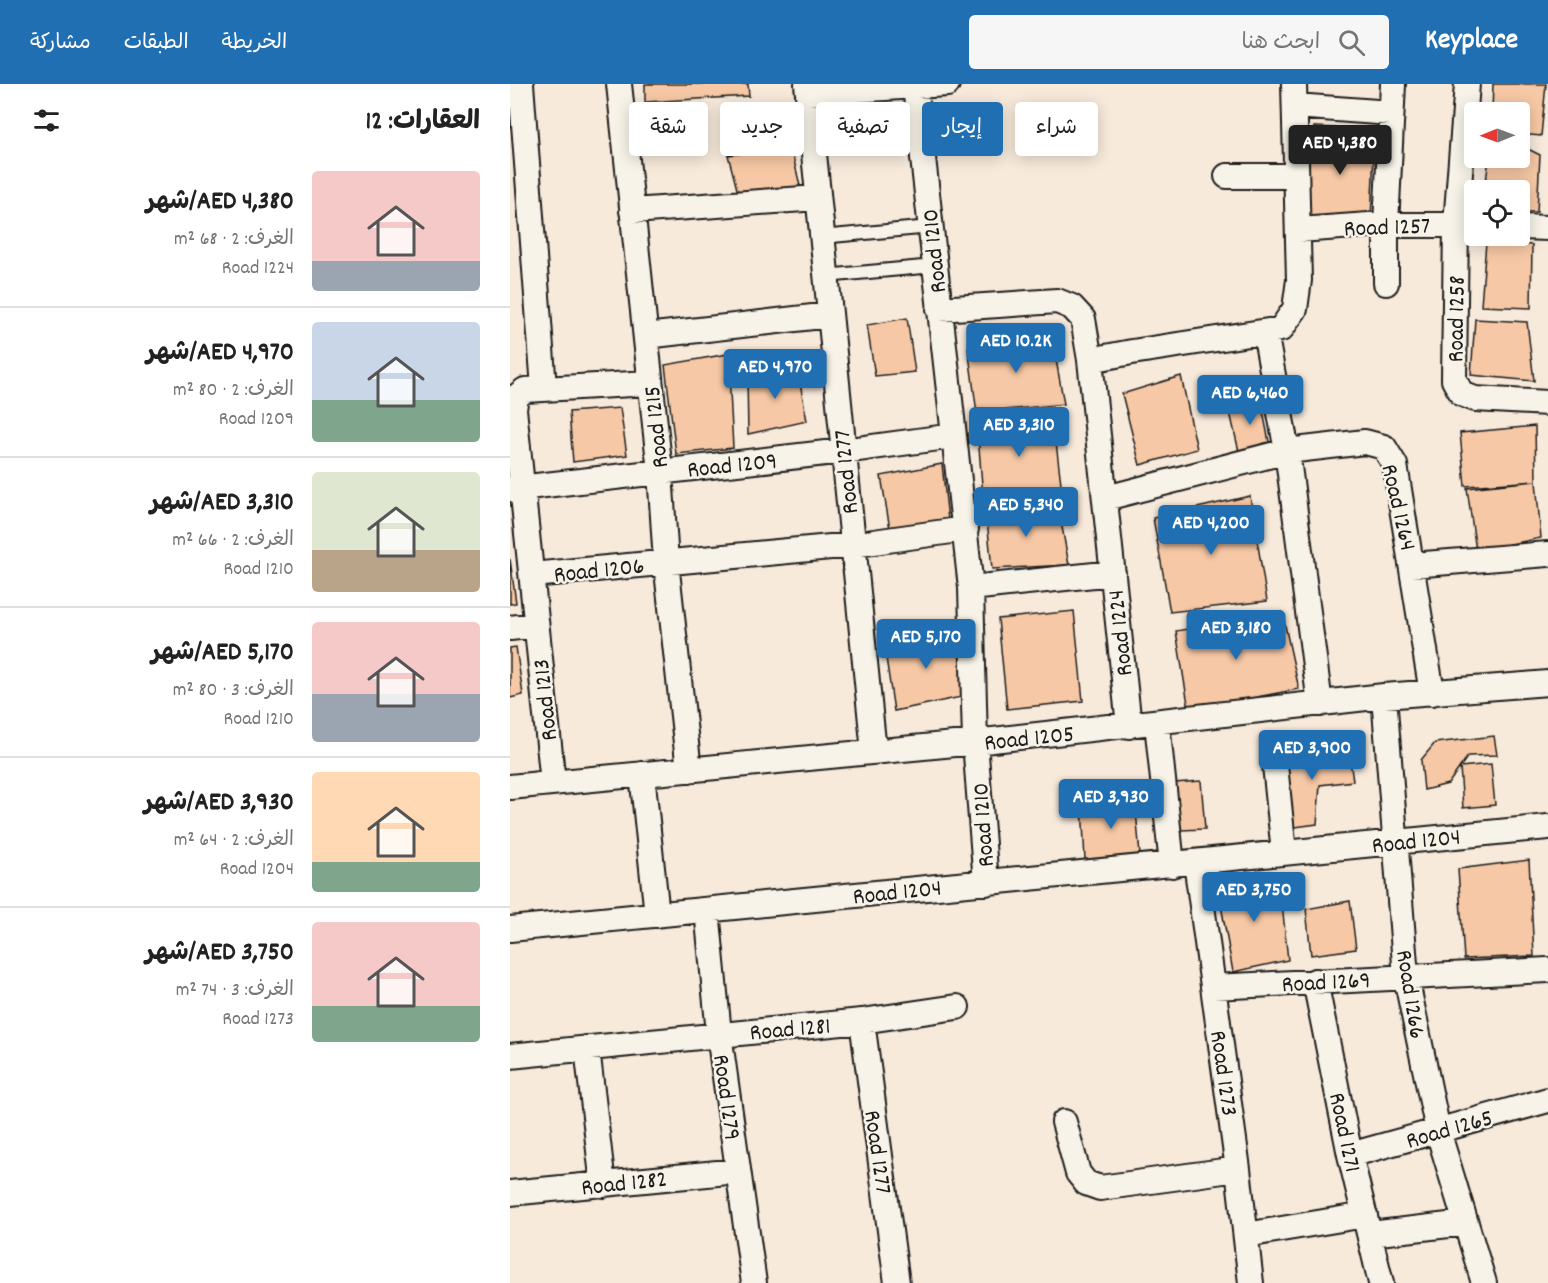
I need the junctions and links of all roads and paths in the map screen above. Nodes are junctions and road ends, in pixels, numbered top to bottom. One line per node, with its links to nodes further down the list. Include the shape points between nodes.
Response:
1 (521, 84): 10 (street)
2 (619, 84): 15 (street, Road 1215)
3 (947, 84): 6 (street)
4 (1393, 84): 9 (street)
5 (1467, 84): 13 (street, Road 1258)
6 (915, 86): 7 (street); 18 (street, Road 1210)
7 (807, 89): 14 (street, Road 1277)
8 (1294, 95): 9 (street); 12 (street)
9 (1391, 113): 17 (street)
10 (519, 172): 33 (street)
11 (1227, 176): 12 (street)
12 (1296, 179): 21 (street)
13 (1466, 180)
14 (818, 198): 15 (street); 22 (street, Road 1277)
15 (632, 211): 30 (street, Road 1215)
16 (1464, 224): 17 (street, Road 1257)
17 (1386, 225): 21 (street, Road 1257); 26 (street)
18 (932, 227): 22 (lane); 24 (street, Road 1210)
19 (1530, 227): 20 (street)
20 (1548, 228)
21 (1299, 230): 29 (street, via 1295,309 1281,329)
22 (821, 237): 25 (street, Road 1277)
23 (1464, 238): 34 (street, Road 1258, via 1454,380 1462,394 1475,399)
24 (934, 266): 25 (lane); 27 (street, Road 1210)
25 (825, 276): 28 (street, Road 1277)
26 (1386, 283)
27 (939, 309): 31 (street, Road 1224, via 1064,304 1083,319); 35 (street, Road 1210)
28 (830, 315): 30 (street); 36 (street, Road 1277)
29 (1264, 332): 31 (street); 37 (street)
30 (646, 336): 32 (street, Road 1215)
31 (1090, 360): 40 (street, Road 1224)
32 (650, 383): 33 (street, Road 1213); 38 (street, Road 1215)
33 (544, 388): 39 (street, Road 1213, via 525,390 516,397)
34 (1548, 403)
35 (954, 436): 36 (street, Road 1209); 41 (street, Road 1210)
36 (843, 451): 38 (street, Road 1209); 42 (street, Road 1277)
37 (1287, 451): 40 (street, Road 1264); 45 (street, Road 1264, via 1365,442 1384,447 1395,465); 54 (street)
38 (660, 472): 39 (street, Road 1209); 44 (street, Road 1215)
39 (516, 488): 47 (street, Road 1213)
40 (1106, 498): 46 (street, Road 1224)
41 (966, 529): 42 (street, Road 1206); 48 (street, Road 1210)
42 (852, 545): 44 (street, Road 1206); 58 (street, Road 1277)
43 (1548, 554): 45 (street, Road 1264)
44 (666, 562): 47 (street, Road 1206); 60 (street, Road 1215)
45 (1412, 565): 52 (street, Road 1264)
46 (1113, 573): 48 (street); 56 (street, Road 1224)
47 (532, 575): 49 (street, Road 1213)
48 (971, 588): 57 (street, Road 1210)
49 (536, 625): 50 (street); 62 (street, Road 1213)
50 (510, 628)
51 (1548, 683): 52 (street, Road 1205)
52 (1432, 693): 53 (street, Road 1205)
53 (1384, 696): 54 (street, Road 1205); 65 (street, Road 1266)
54 (1320, 704): 55 (street, Road 1205)
55 (1157, 723): 56 (street, Road 1205); 67 (street, Road 1273)
56 (1129, 726): 57 (street, Road 1205)
57 (975, 742): 58 (street, Road 1205); 68 (street, Road 1210)
58 (874, 752): 60 (street, Road 1205)
59 (1274, 755): 66 (street)
60 (688, 770): 61 (street, Road 1205)
61 (642, 774): 62 (street, Road 1205); 70 (street)
62 (553, 783): 63 (street, Road 1205)
63 (510, 787)
64 (1548, 827): 65 (street, Road 1204)
65 (1395, 841): 66 (street, Road 1204); 73 (street, Road 1266)
66 (1284, 853): 67 (street, Road 1204)
67 (1184, 864): 68 (street, Road 1204); 75 (street, Road 1273)
68 (986, 883): 69 (street, Road 1204)
69 (707, 910): 70 (street, Road 1204); 78 (street, Road 1279)
70 (657, 915): 71 (street, Road 1204)
71 (510, 929)
72 (1548, 970): 73 (street, Road 1269)
73 (1406, 977): 74 (street, Road 1269); 83 (street, Road 1266)
74 (1315, 981): 75 (street, Road 1269); 84 (street, Road 1271)
75 (1213, 987): 85 (street, Road 1273)
76 (957, 1007): 77 (street, Road 1281)
77 (862, 1021): 78 (street, Road 1281); 93 (street, Road 1277)
78 (719, 1034): 79 (street, Road 1281); 86 (street, Road 1279)
79 (587, 1047): 80 (street, Road 1281); 87 (street)
80 (510, 1056)
81 (1548, 1100): 83 (street, Road 1265)
82 (1064, 1122): 85 (street, via 1077,1173 1086,1183 1100,1188)
83 (1438, 1131): 84 (street, Road 1265); 89 (street, Road 1266)
84 (1350, 1155): 90 (street, Road 1271)
85 (1238, 1169): 91 (street, Road 1273)
86 (738, 1171): 87 (street, Road 1282); 92 (street, Road 1279)
87 (603, 1185): 88 (street, Road 1282)
88 (510, 1193)
89 (1466, 1223): 90 (street); 96 (street, Road 1266)
90 (1368, 1225): 91 (street); 95 (street, Road 1271)
91 (1246, 1235): 94 (street, Road 1273)
92 (754, 1283)
93 (897, 1283)
94 (1251, 1283)
95 (1381, 1283)
96 (1484, 1283)

